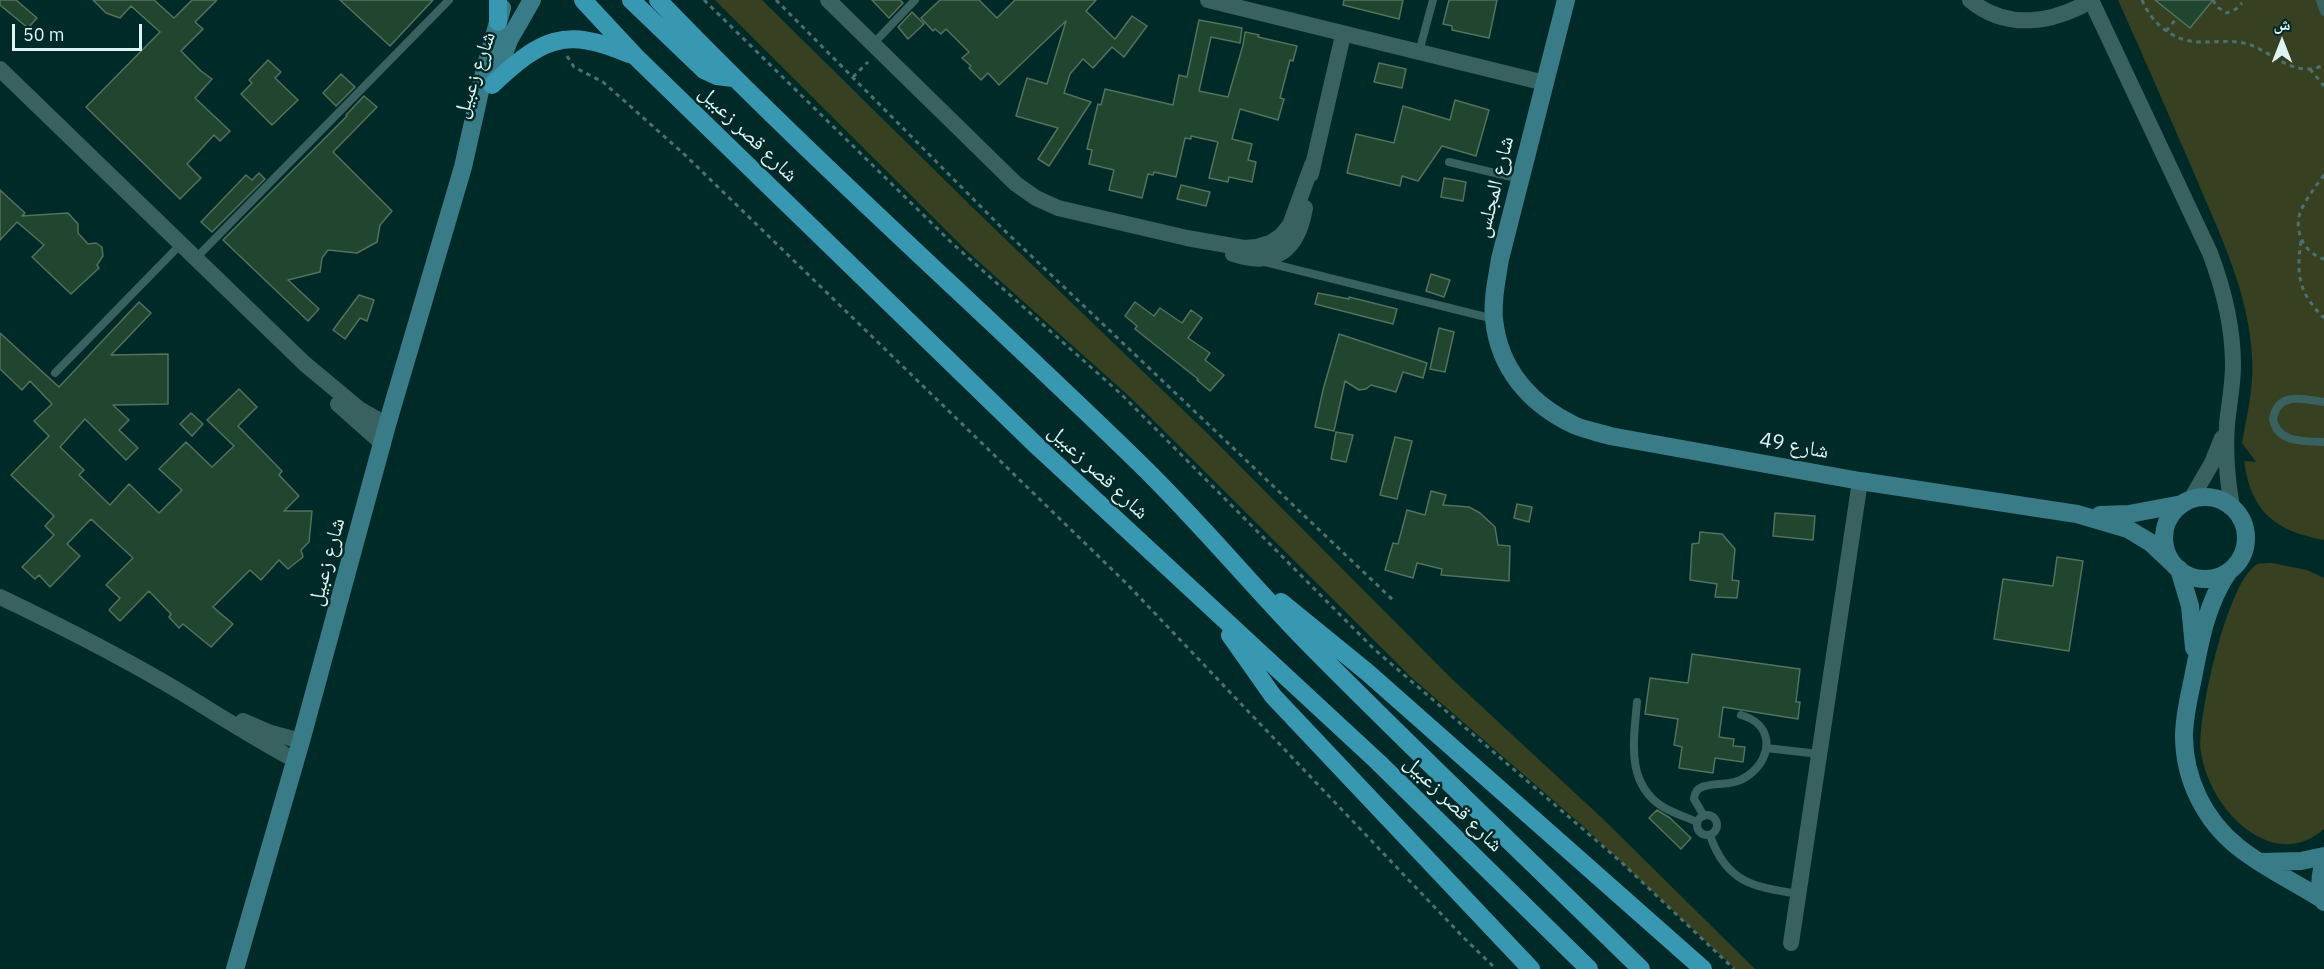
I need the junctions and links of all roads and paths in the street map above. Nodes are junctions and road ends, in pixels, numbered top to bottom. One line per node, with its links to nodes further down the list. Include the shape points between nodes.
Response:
1 (449, 0): 46 (lane)
2 (498, 0): 23 (main road)
3 (505, 0): 23 (street, شارع زعبيل)
4 (532, 0): 35 (street, شارع زعبيل, via 509,40)
5 (583, 0): 29 (main road, شارع قصر زعبيل)
6 (631, 0): 33 (main road, via 704,70)
7 (658, 0): 33 (main road, شارع قصر زعبيل)
8 (704, 0): 90 (path, via 952,243 1122,395 1374,649 1620,861)
9 (776, 0): 66 (path, via 1004,230)
10 (828, 0): 27 (street)
11 (915, 0): 27 (lane)
12 (1208, 0): 25 (street)
13 (1433, 0): 28 (lane)
14 (1566, 0): 34 (street, شارع المجلس)
15 (1970, 0): 16 (street, via 2003,18 2025,20 2049,19)
16 (2091, 0): 54 (street, via 2220,280 2232,337)
17 (2142, 0): 24 (path, via 2148,13)
18 (2213, 0): 20 (path, via 2227,13)
19 (2320, 0): 21 (lane)
20 (2242, 3)
21 (2324, 12)
22 (2176, 19): 24 (path)
23 (498, 22): 39 (street, شارع زعبيل)
24 (2166, 31): 32 (path, via 2197,43 2247,44 2290,67)
25 (1343, 34): 28 (street); 38 (street)
26 (551, 42): 29 (main road, via 595,41); 35 (main road, via 521,58); 85 (path, via 554,55 565,52 574,68 603,82 684,154 1119,576)
27 (873, 44): 42 (street, via 1016,184 1036,198 1066,210)
28 (1419, 52): 34 (street)
29 (636, 57): 67 (main road, شارع قصر زعبيل)
30 (2324, 65): 32 (path)
31 (0, 69): 44 (street)
32 (2310, 69): 36 (path)
33 (733, 78): 64 (main road, شارع قصر زعبيل, via 1141,465)
34 (1545, 83): 41 (street, شارع المجلس)
35 (492, 85): 39 (street, شارع زعبيل, via 481,127)
36 (2324, 86)
37 (1449, 162): 41 (lane)
38 (1312, 165): 42 (street, via 1290,225 1270,243 1244,248); 47 (street, via 1297,237 1283,252)
39 (464, 166): 55 (street, شارع زعبيل)
40 (2324, 175): 43 (path, via 2301,210)
41 (1520, 179): 49 (street, شارع المجلس, via 1500,259)
42 (1187, 238): 47 (street)
43 (2301, 241): 45 (path); 48 (path, via 2297,265 2302,288)
44 (180, 245): 46 (street); 51 (lane)
45 (2324, 259)
46 (195, 260): 50 (street)
47 (1257, 260): 49 (lane)
48 (2324, 318)
49 (1494, 319): 52 (street, شارع المجلس, via 1506,363)
50 (305, 364): 55 (street, via 359,409); 57 (street, via 338,404)
51 (55, 373)
52 (1518, 383): 58 (street, شارع 49, via 1545,407 1575,425 1610,436)
53 (2324, 402): 56 (lane, via 2284,400 2272,418 2285,437)
54 (2227, 423): 59 (street, via 2212,463); 60 (street, via 2226,465)
55 (387, 425): 57 (street, شارع زعبيل)
56 (2324, 442)
57 (383, 444): 72 (street, شارع زعبيل)
58 (1860, 481): 61 (street, شارع 49); 74 (street)
59 (2186, 502): 60 (street, via 2212,498); 61 (street, شارع 49, via 2129,514); 62 (street, via 2168,520 2165,531 2164,541)
60 (2232, 507): 63 (street, via 2244,524 2246,545)
61 (2077, 514): 62 (street, شارع 49, via 2128,529)
62 (2175, 565): 63 (street, via 2188,575 2209,579); 68 (street, via 2186,588 2193,625)
63 (2229, 571): 68 (street, via 2211,602)
64 (1260, 591): 88 (main road, شارع قصر زعبيل, via 1355,690); 89 (main road, via 1294,611 1367,672)
65 (0, 597): 69 (street)
66 (1394, 601)
67 (1220, 618): 86 (main road, via 1273,696); 87 (main road, شارع قصر زعبيل, via 1378,762)
68 (2194, 671): 79 (street, via 2184,736 2193,786 2219,830)
69 (192, 699): 72 (street); 75 (street)
70 (1637, 702): 76 (lane, via 1633,749 1640,783 1664,808)
71 (1741, 715): 73 (lane, via 1758,723 1764,731)
72 (301, 741): 75 (street, شارع زعبيل)
73 (1766, 748): 74 (lane); 76 (lane, via 1749,775 1695,792)
74 (1820, 754): 81 (street)
75 (295, 760): 84 (street, شارع زعبيل)
76 (1701, 819): 77 (lane, via 1698,831); 77 (lane, via 1709,815 1716,820 1717,829)
77 (1710, 835): 81 (lane, via 1722,862 1744,882)
78 (2324, 856): 79 (street, via 2287,862)
79 (2259, 861): 82 (street)
80 (2324, 863): 82 (street, via 2320,877)
81 (1799, 894): 83 (street)
82 (2323, 901)
83 (1791, 943)
84 (235, 969)
85 (1496, 969)
86 (1531, 969)
87 (1589, 969)
88 (1641, 969)
89 (1703, 969)
90 (1734, 969)

